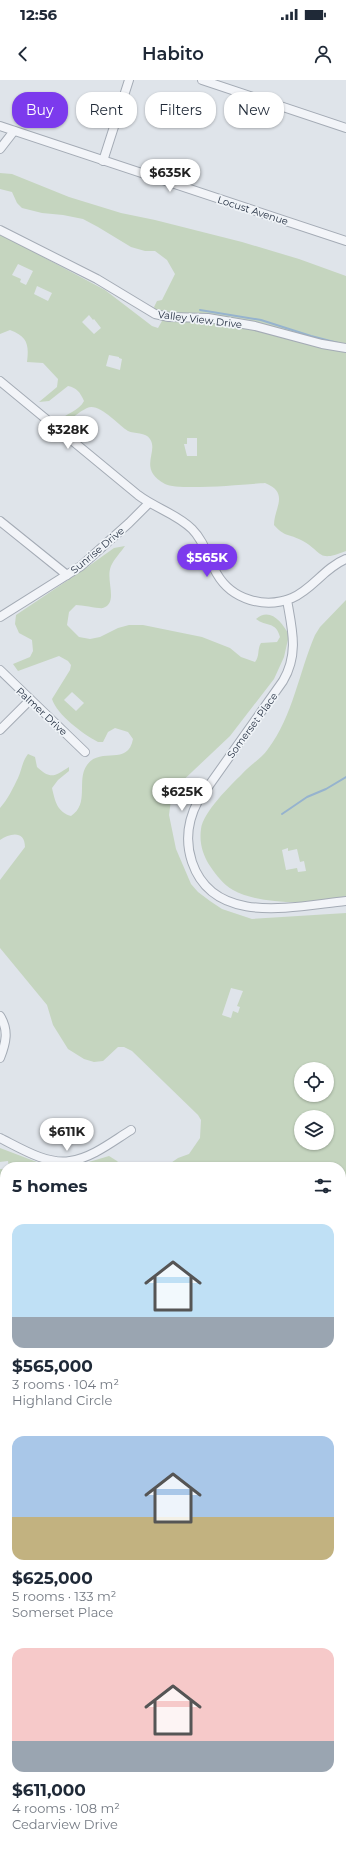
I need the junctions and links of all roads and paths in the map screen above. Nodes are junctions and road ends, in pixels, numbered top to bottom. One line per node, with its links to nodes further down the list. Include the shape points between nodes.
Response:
1 (129, 80): 7 (street)
2 (202, 80): 4 (street)
3 (0, 126): 5 (street, Locust Avenue)
4 (346, 128)
5 (14, 131): 6 (street); 7 (street, Locust Avenue)
6 (0, 149)
7 (103, 161): 9 (street, Locust Avenue)
8 (0, 230): 10 (street, Valley View Drive, via 97,279 155,314 208,318 255,326)
9 (346, 241)
10 (346, 348)
11 (0, 381): 12 (street)
12 (149, 503): 15 (street, Sunrise Drive, via 88,560); 16 (street, via 175,516 195,532 217,574 233,592 256,602)
13 (0, 521): 15 (street)
14 (346, 559): 16 (street, via 328,570 301,593)
15 (67, 576): 17 (street, Sunrise Drive)
16 (287, 600): 22 (street, Somerset Place, via 294,641 289,671 193,810 188,827 189,852 198,875 207,887 226,901 238,905 257,909)
17 (0, 617)
18 (0, 670): 19 (street, Palmer Drive)
19 (30, 700): 20 (street); 21 (street, Palmer Drive)
20 (0, 730)
21 (85, 752)
22 (346, 901)
23 (0, 1016): 24 (street, via 6,1036)
24 (0, 1058)
25 (131, 1130): 26 (street, via 88,1155 67,1162 44,1158)
26 (0, 1138)

